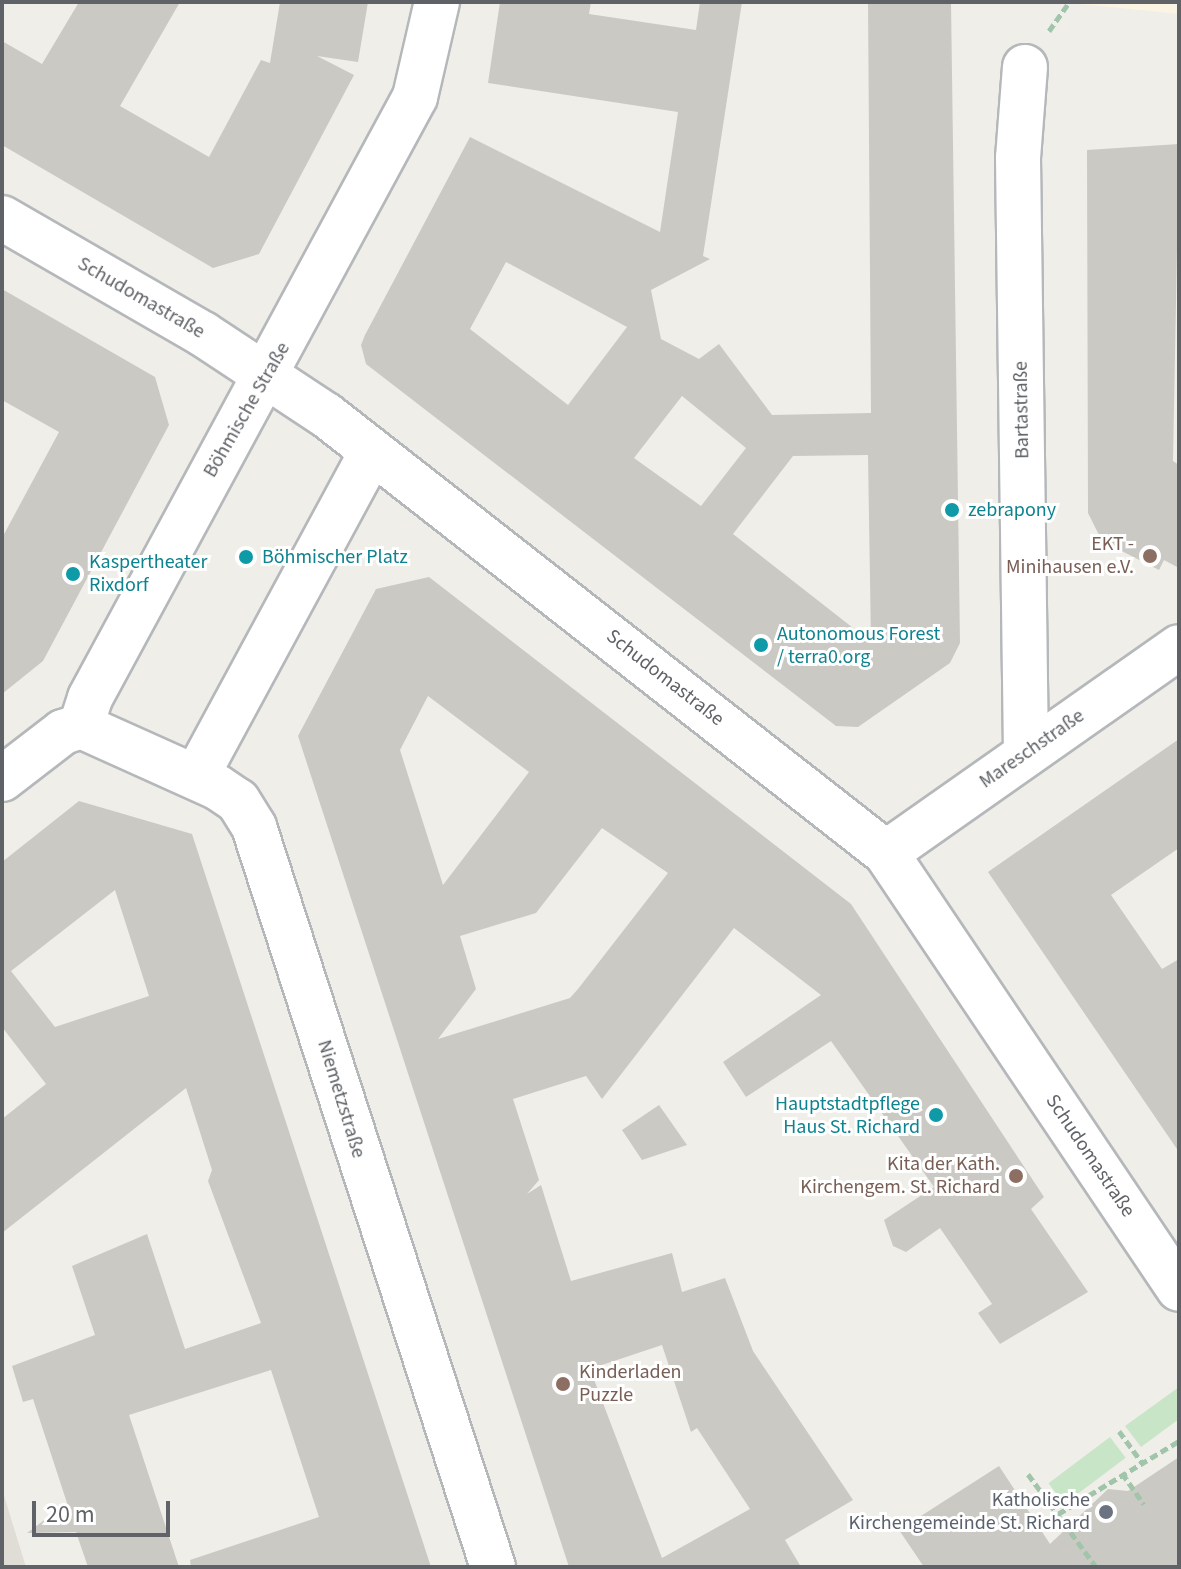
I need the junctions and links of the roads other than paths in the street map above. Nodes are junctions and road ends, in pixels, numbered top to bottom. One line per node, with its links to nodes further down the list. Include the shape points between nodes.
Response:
1 (437, 2): 4 (street, Böhmische Straße, via 415,97)
2 (1025, 67): 8 (street, Bartastraße, via 1018,158)
3 (2, 218): 4 (street, Schudomastraße)
4 (265, 375): 5 (street, Schudomastraße); 7 (street, Böhmische Straße, via 90,698)
5 (372, 451): 9 (street); 11 (street, Schudomastraße)
6 (1179, 647): 8 (street, Mareschstraße)
7 (81, 726): 9 (street, Niemetzstraße); 10 (street, via 63,732)
8 (1026, 753): 11 (street, Mareschstraße)
9 (196, 777): 13 (street, Niemetzstraße, via 238,801 254,827)
10 (2, 779)
11 (886, 853): 12 (street, Schudomastraße)
12 (1179, 1289)
13 (493, 1567)

